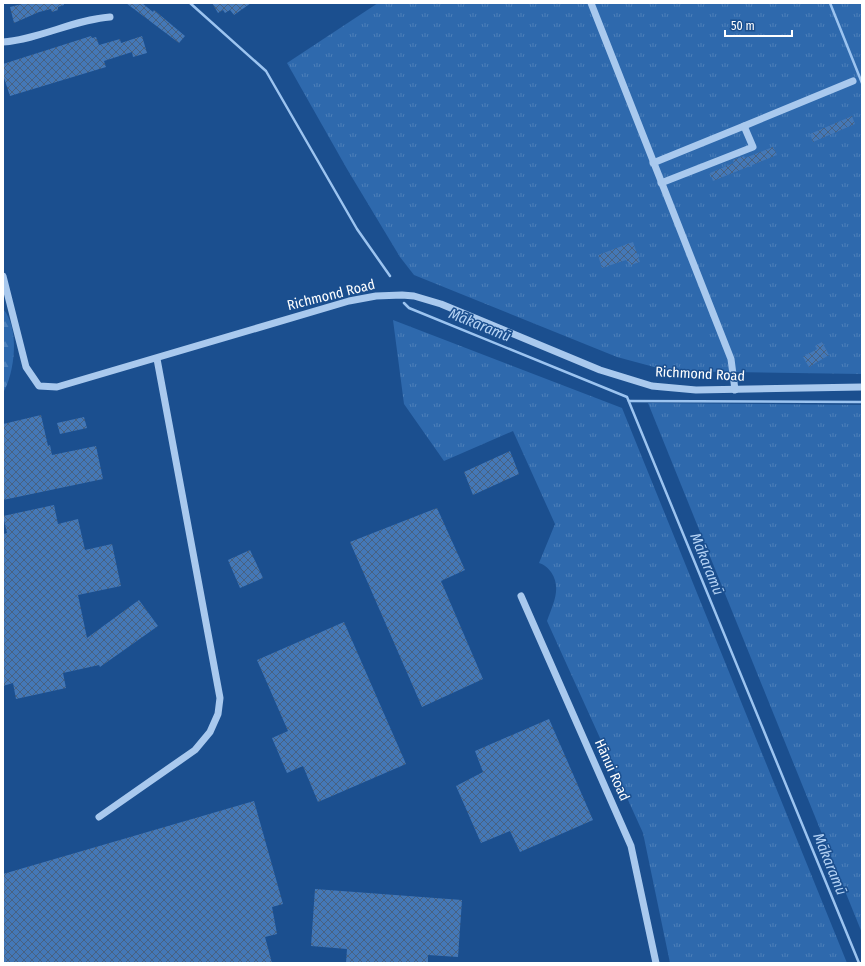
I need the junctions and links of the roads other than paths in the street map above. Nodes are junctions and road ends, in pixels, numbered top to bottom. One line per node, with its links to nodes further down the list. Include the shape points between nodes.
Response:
1 (590, 3): 6 (street)
2 (110, 17): 3 (street, via 92,18 21,41)
3 (3, 42)
4 (854, 81): 5 (street)
5 (744, 126): 6 (street); 7 (street, via 752,147)
6 (653, 163): 7 (street)
7 (661, 183): 11 (street, via 731,360)
8 (3, 276): 9 (street, Richmond Road, via 26,367 39,386 57,387)
9 (157, 359): 11 (street, Richmond Road, via 350,301 402,295 414,296 456,309 627,380 670,388); 13 (street, via 220,698 218,714 210,732 195,750)
10 (862, 387): 11 (street, Richmond Road)
11 (735, 390)
12 (521, 596): 14 (street, Hānui Road, via 631,846)
13 (99, 817)
14 (656, 963)

